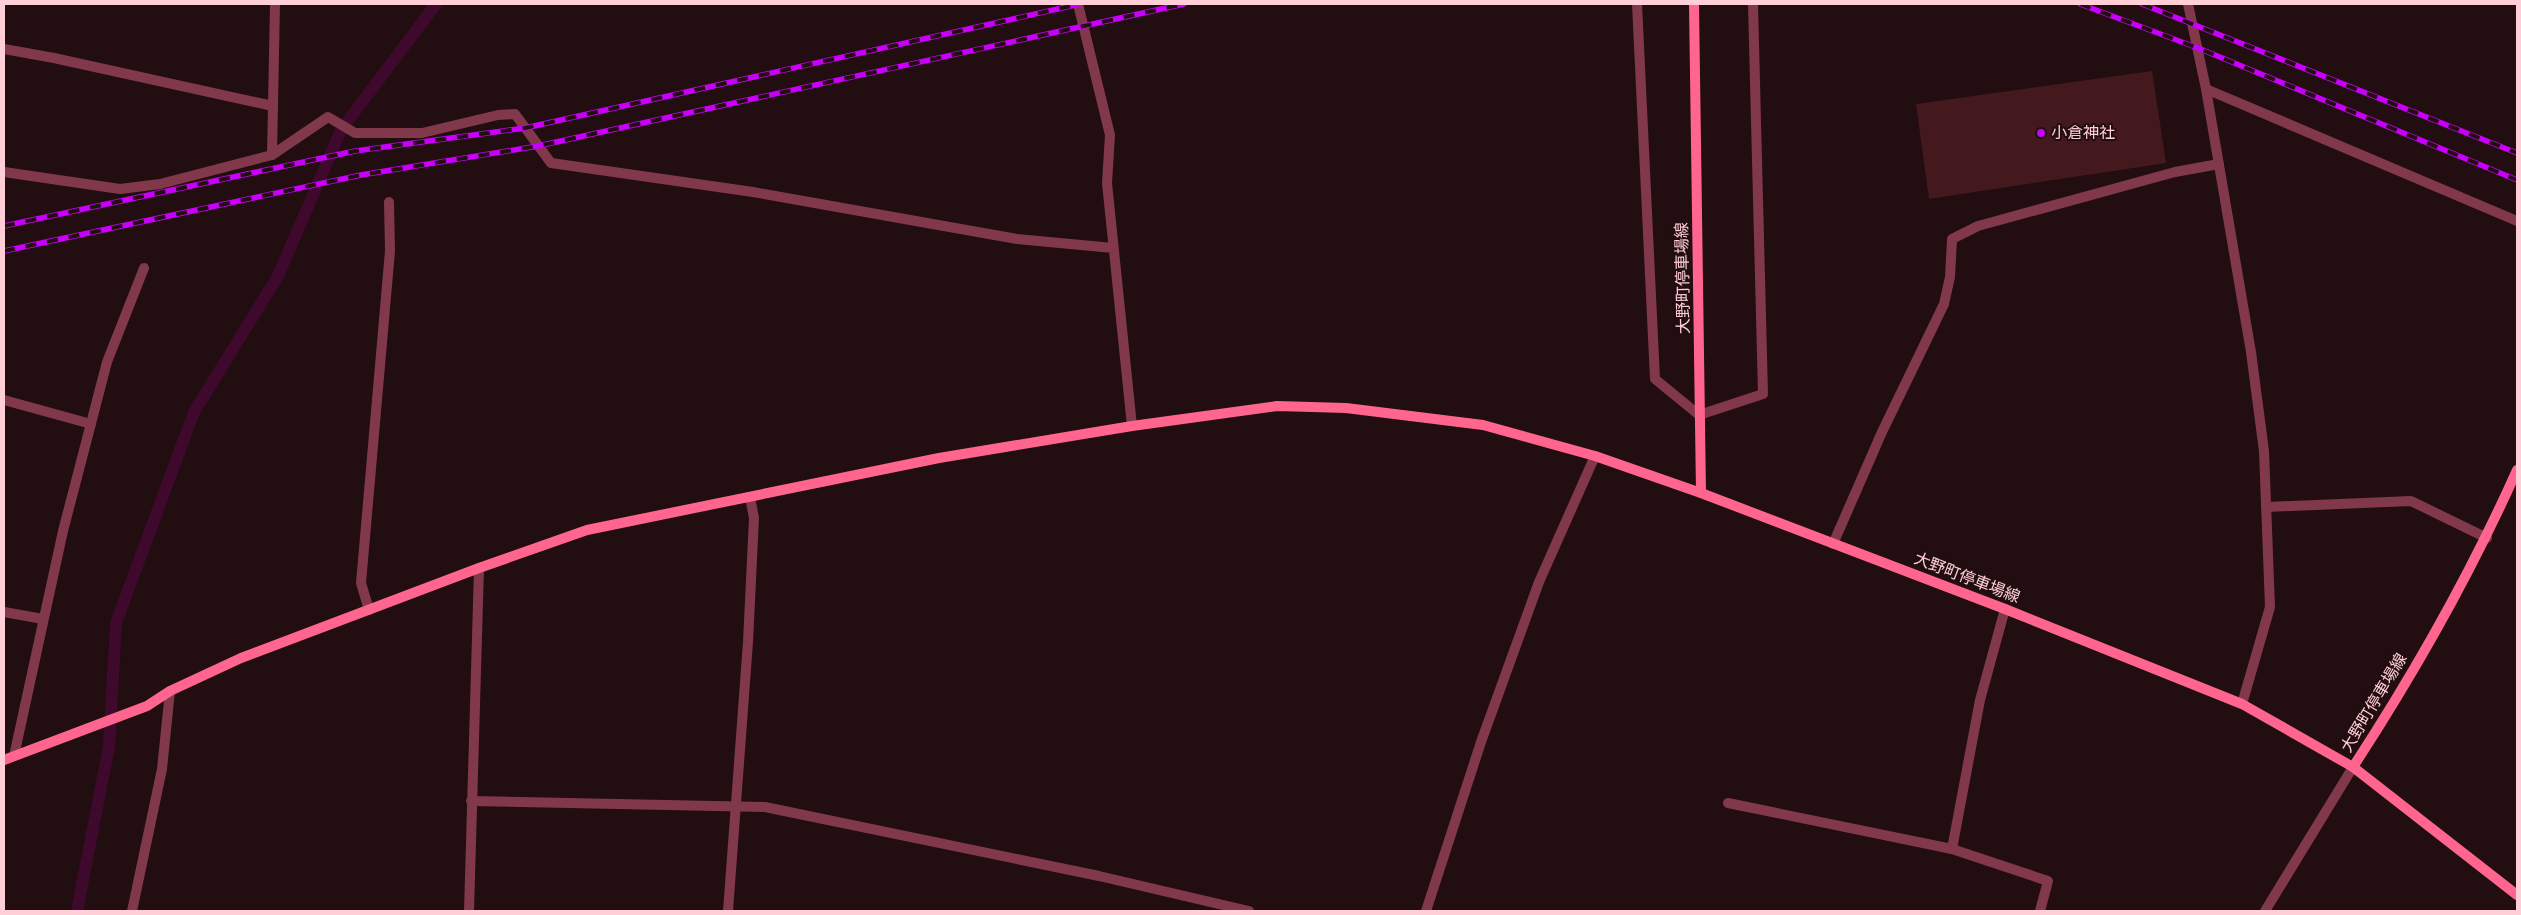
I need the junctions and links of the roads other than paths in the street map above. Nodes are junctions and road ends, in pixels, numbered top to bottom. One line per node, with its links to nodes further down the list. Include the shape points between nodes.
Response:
1 (275, 4): 9 (street)
2 (1078, 4): 15 (street, via 1110,135 1107,183)
3 (1637, 4): 18 (street, via 1655,379)
4 (1694, 4): 18 (street, 大野町停車場線)
5 (1753, 4): 18 (street, via 1763,394)
6 (2188, 4): 8 (street)
7 (4, 49): 9 (street)
8 (2206, 89): 11 (street); 14 (street)
9 (273, 106): 10 (street)
10 (272, 154): 12 (street, via 160,184 120,189); 15 (street, via 328,117 355,133 422,133 515,114 551,163 753,192 1017,239)
11 (2219, 164): 25 (street, via 2251,352 2264,451); 27 (street, via 2175,172 1978,226 1952,239 1950,277 1944,304 1882,432)
12 (4, 172)
13 (389, 202): 30 (street, via 390,251 361,583)
14 (2517, 222)
15 (1113, 248): 20 (street)
16 (144, 268): 19 (street, via 107,362)
17 (4, 400): 19 (street)
18 (1699, 415): 23 (street, 大野町停車場線)
19 (91, 424): 32 (street)
20 (1132, 426): 21 (street, via 1277,406 1346,408 1483,425); 24 (street, via 939,458)
21 (1595, 456): 23 (street); 46 (street, via 1539,582 1481,742)
22 (2517, 470): 26 (street, 大野町停車場線)
23 (1701, 493): 27 (street, 大野町停車場線)
24 (750, 497): 28 (street, via 588,530); 39 (street, via 754,518)
25 (2266, 507): 26 (street, via 2411,501); 34 (street, via 2270,607)
26 (2487, 538): 36 (street, 大野町停車場線, via 2390,710)
27 (1833, 544): 29 (street, 大野町停車場線)
28 (479, 568): 30 (street); 37 (street)
29 (2005, 609): 34 (street, 大野町停車場線); 40 (street, via 1980,700)
30 (369, 610): 33 (street, via 241,658)
31 (4, 612): 32 (street)
32 (43, 619): 35 (street)
33 (170, 691): 35 (street, via 147,706); 42 (street, via 162,769)
34 (2242, 704): 36 (street, 大野町停車場線)
35 (9, 758)
36 (2353, 767): 41 (street); 48 (street)
37 (471, 801): 39 (street); 43 (street)
38 (1728, 803): 40 (street)
39 (735, 806): 44 (street); 45 (street, via 765,807 822,818)
40 (1952, 849): 47 (street, via 2048,881)
41 (2517, 895)
42 (132, 911)
43 (469, 911)
44 (728, 911)
45 (1249, 911)
46 (1426, 911)
47 (2040, 911)
48 (2265, 911)

